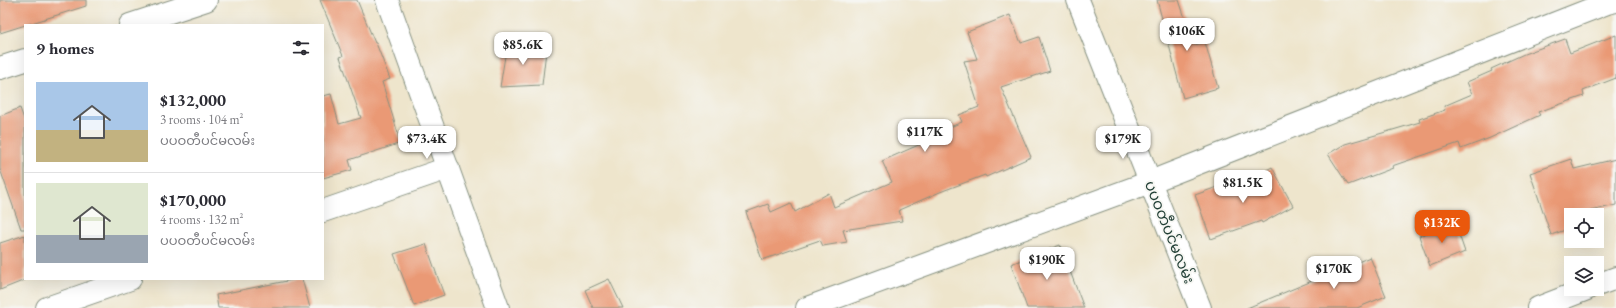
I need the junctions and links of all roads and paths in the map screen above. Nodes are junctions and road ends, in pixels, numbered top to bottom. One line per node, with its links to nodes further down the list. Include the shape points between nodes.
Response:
1 (206, 0): 5 (street)
2 (387, 0): 8 (street)
3 (1078, 0): 9 (street, ပပဝတီပင်မလမ်း)
4 (1616, 1): 9 (street, via 1592,8)
5 (133, 24)
6 (24, 60): 7 (street)
7 (0, 68)
8 (448, 168): 10 (street); 16 (street)
9 (1150, 182): 17 (street); 18 (street, ပပဝတီပင်မလမ်း)
10 (324, 212)
11 (1616, 278): 13 (street)
12 (127, 280): 15 (street)
13 (1604, 282)
14 (1569, 296): 19 (street)
15 (47, 308)
16 (498, 308)
17 (807, 308)
18 (1200, 308)
19 (1538, 308)

